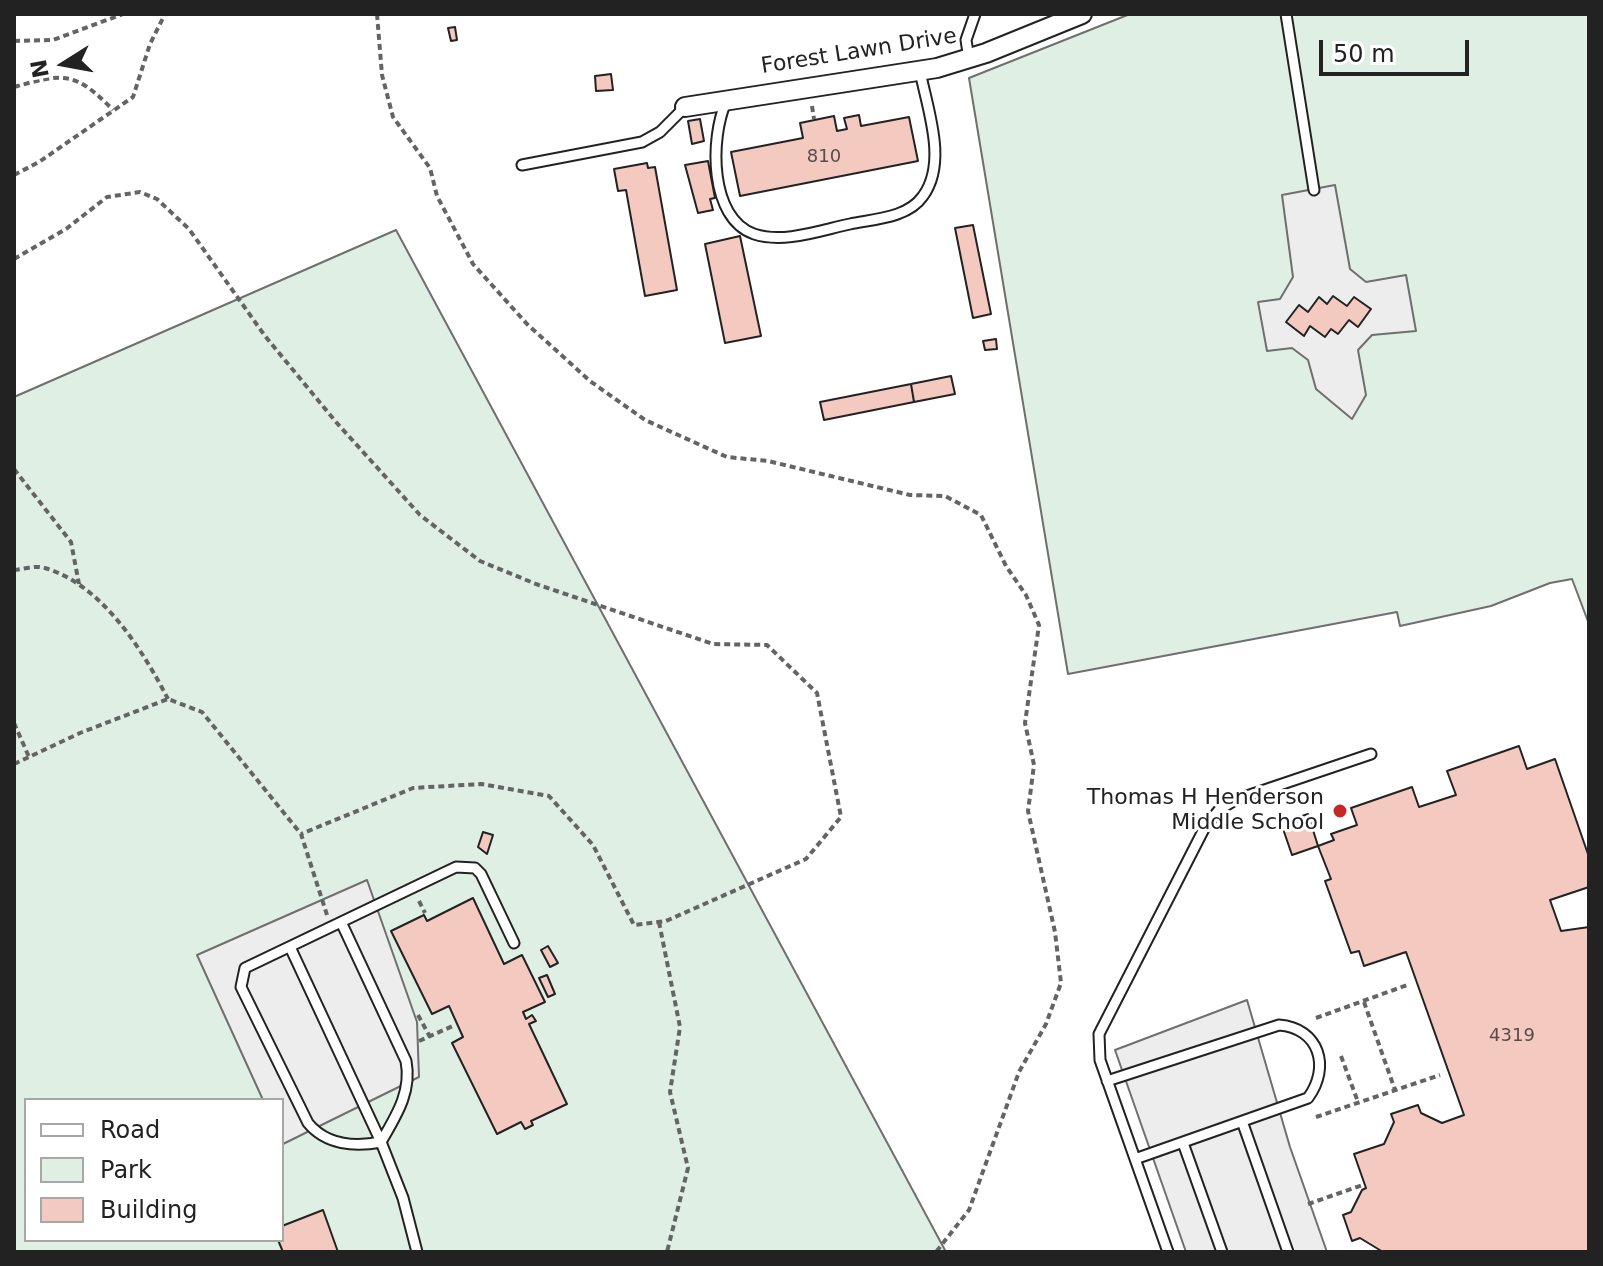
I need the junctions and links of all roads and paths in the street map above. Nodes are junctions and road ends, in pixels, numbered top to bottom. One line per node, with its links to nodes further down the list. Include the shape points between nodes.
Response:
1 (123, 14): 7 (path, via 53,40)
2 (165, 14): 13 (path, via 133,97)
3 (377, 14): 55 (path, via 382,75 393,117 430,168 437,196 473,264 580,372 645,420 727,457 768,461 910,495 945,496 981,515 1026,595 1039,625 1025,723 1034,765 1028,811 1061,983 1019,1072 969,1210)
4 (975, 14): 8 (lane, via 966,40)
5 (1082, 14): 8 (street, Forest Lawn Drive)
6 (1286, 14): 16 (lane)
7 (14, 41)
8 (969, 59): 9 (street, Forest Lawn Drive)
9 (920, 71): 11 (street, Forest Lawn Drive); 11 (lane, via 936,157 924,196 903,213 781,238 753,234 728,211 715,156)
10 (14, 87): 13 (path, via 63,75 89,85)
11 (727, 99): 12 (street, Forest Lawn Drive)
12 (685, 107): 14 (lane, via 642,142)
13 (113, 110): 15 (path)
14 (522, 165)
15 (14, 175)
16 (1314, 190)
17 (14, 259): 29 (path, via 107,197 140,192 157,199 189,229 265,336 336,422 420,515 480,561 713,644 767,645 817,693 841,817 806,859)
18 (14, 469): 20 (path, via 71,542)
19 (14, 570): 20 (path, via 42,567)
20 (79, 584): 21 (path, via 121,627)
21 (168, 699): 24 (path); 26 (path, via 202,712)
22 (14, 723): 24 (path)
23 (1371, 754): 43 (lane, via 1235,800 1211,818 1099,1034)
24 (29, 757): 25 (path)
25 (14, 764)
26 (301, 834): 29 (path, via 413,788 481,784 549,796 593,845 634,925); 31 (path)
27 (418, 899): 28 (path)
28 (425, 913)
29 (659, 922): 54 (path, via 680,1027 670,1092 688,1168)
30 (342, 924): 31 (lane); 32 (lane, via 466,866 481,874); 48 (lane, via 408,1072 403,1100)
31 (331, 929): 33 (lane)
32 (514, 943)
33 (290, 947): 48 (lane); 48 (lane, via 245,968 241,987 316,1133 360,1146)
34 (1410, 984): 35 (path)
35 (1364, 1001): 37 (path); 44 (path)
36 (418, 1015): 39 (path)
37 (1316, 1018)
38 (455, 1025): 39 (path)
39 (430, 1037): 40 (path)
40 (419, 1041)
41 (1341, 1056): 45 (path)
42 (1440, 1075): 44 (path)
43 (1107, 1081): 47 (lane, via 1266,1028 1302,1030 1312,1039 1320,1061 1315,1089 1297,1104); 50 (lane)
44 (1395, 1090): 45 (path)
45 (1358, 1102): 46 (path)
46 (1316, 1117)
47 (1243, 1124): 49 (lane); 58 (lane)
48 (381, 1142): 53 (lane)
49 (1183, 1143): 50 (lane); 57 (lane)
50 (1135, 1159): 56 (lane)
51 (1363, 1185): 52 (path)
52 (1308, 1204)
53 (417, 1252)
54 (667, 1252)
55 (936, 1252)
56 (1168, 1252)
57 (1222, 1252)
58 (1288, 1252)

